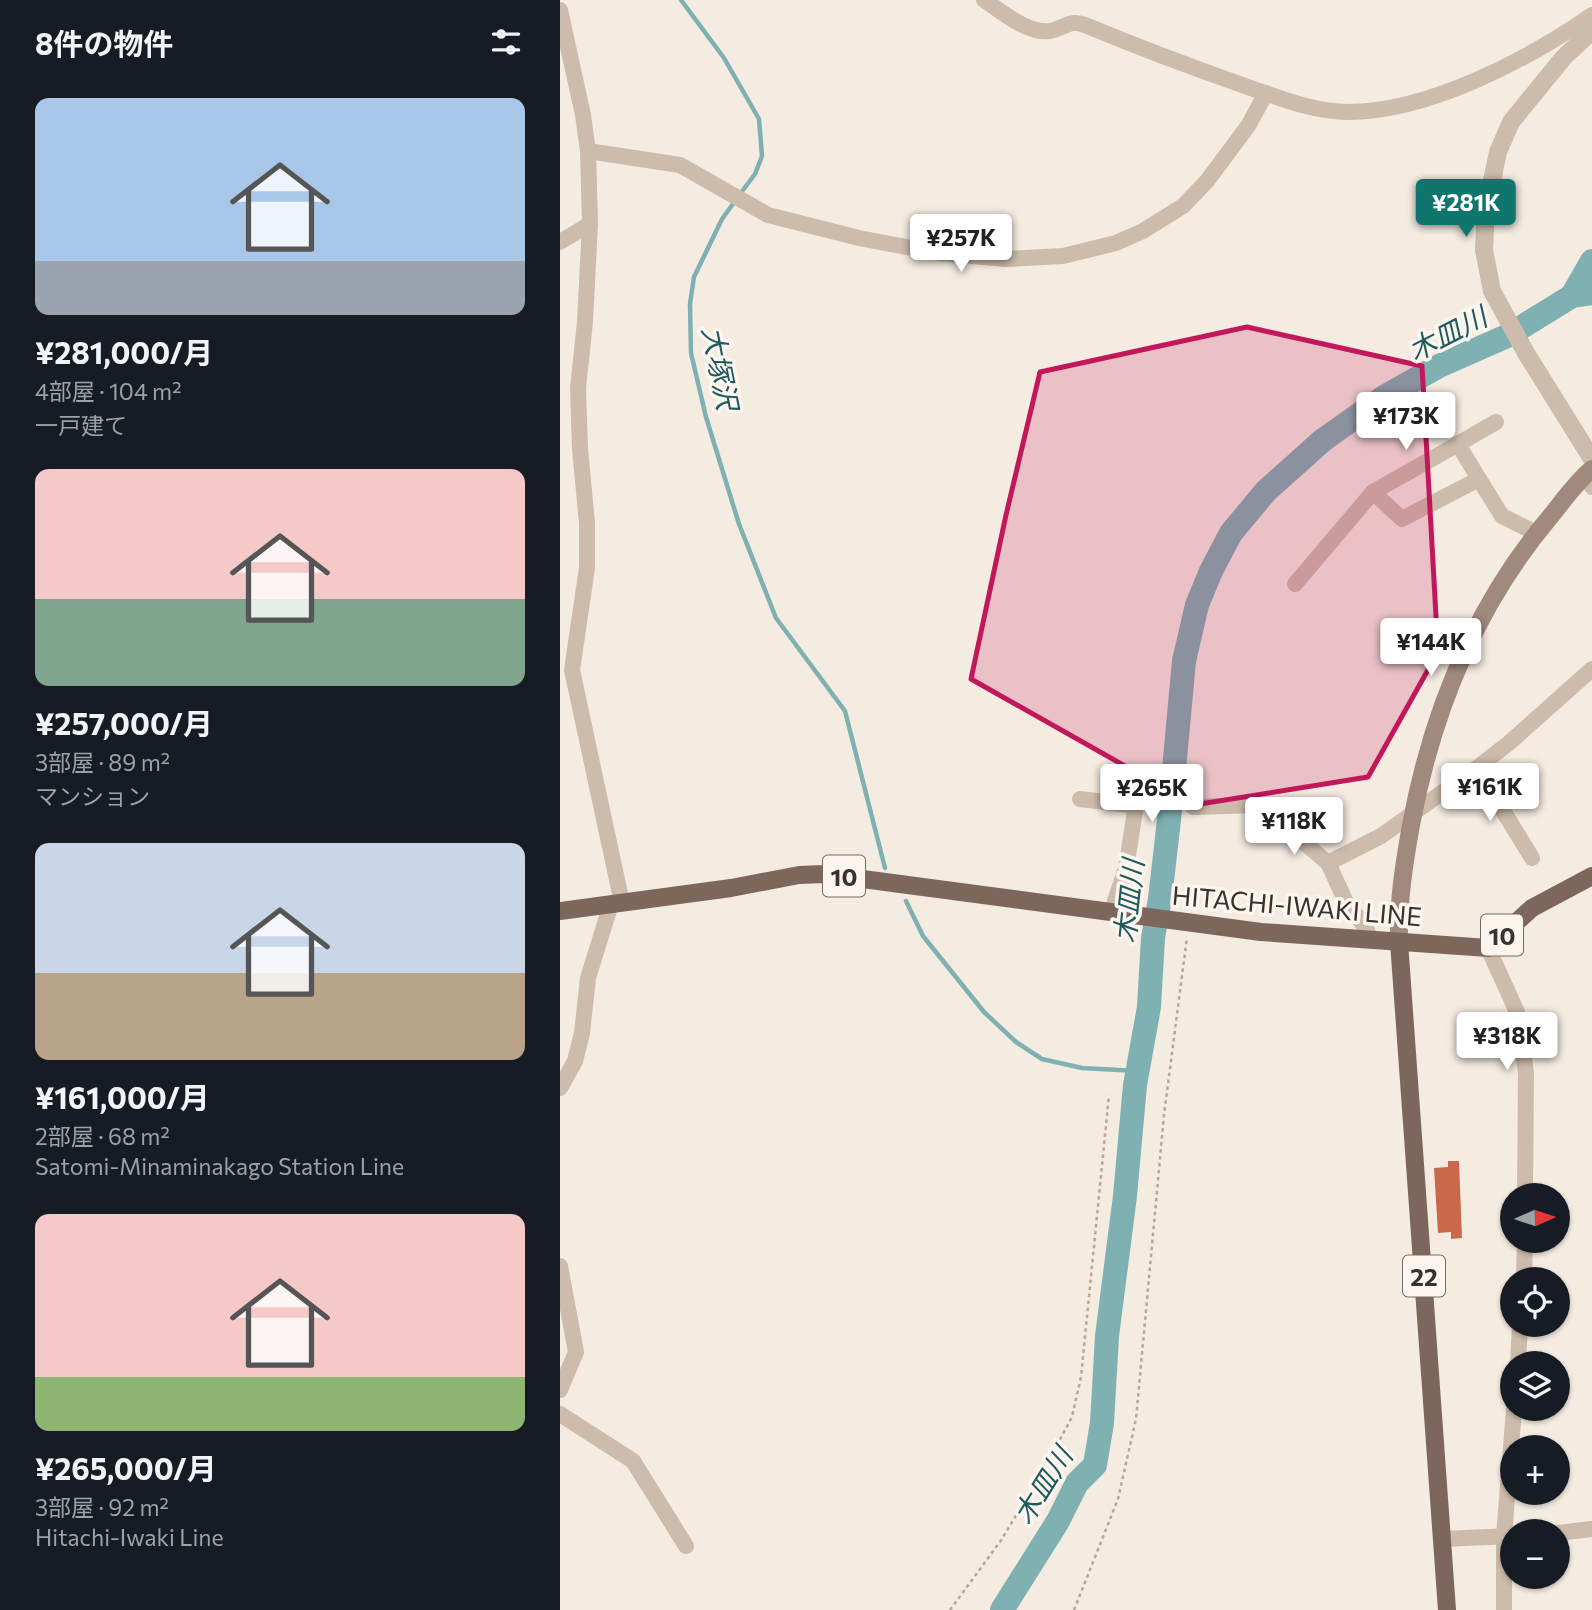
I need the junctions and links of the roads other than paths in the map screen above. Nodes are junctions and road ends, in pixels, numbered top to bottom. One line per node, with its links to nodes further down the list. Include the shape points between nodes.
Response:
1 (984, 0): 5 (street, via 1031,29 1050,31 1076,22)
2 (560, 10): 6 (street)
3 (1592, 15): 5 (street, via 1524,57 1409,105 1345,112 1305,107)
4 (1592, 31): 11 (street, via 1564,57 1511,122 1498,152 1486,208 1485,250 1492,291)
5 (1265, 93): 6 (street, via 1248,126 1183,206 1116,243 1063,256 1006,259 859,239 768,215 680,165)
6 (588, 151): 7 (street)
7 (590, 224): 8 (street); 16 (street, via 578,388 587,568)
8 (560, 242)
9 (1496, 422): 10 (street)
10 (1458, 444): 12 (street); 13 (street)
11 (1590, 472): 14 (main road)
12 (1479, 479): 13 (street, via 1402,519); 14 (street, via 1502,516)
13 (1373, 492): 15 (street)
14 (1536, 533): 22 (main road, via 1489,602 1460,659 1437,718)
15 (1295, 584)
16 (568, 641): 18 (street, via 572,670)
17 (1592, 669): 19 (street)
18 (568, 692): 26 (street)
19 (1472, 771): 22 (street); 23 (street)
20 (1080, 799): 28 (street, via 1130,805 1135,811)
21 (1193, 807): 24 (street, via 1260,805)
22 (1413, 812): 24 (street, via 1381,836); 30 (main road, via 1401,877)
23 (1532, 858)
24 (1328, 863): 29 (street, via 1346,902)
25 (1592, 876): 31 (main road, 10, via 1532,908)
26 (616, 904): 27 (main road, HITACHI-IWAKI LINE / 10); 28 (main road, HITACHI-IWAKI LINE / 10, via 825,874); 32 (street, via 588,978 575,1061)
27 (560, 911)
28 (1120, 914): 29 (main road, HITACHI-IWAKI LINE / 10)
29 (1373, 942): 30 (main road, HITACHI-IWAKI LINE / 10)
30 (1399, 942): 31 (main road, HITACHI-IWAKI LINE / 10); 42 (main road, 22)
31 (1488, 948): 33 (street, via 1517,1012 1526,1073)
32 (560, 1088)
33 (1525, 1183)
34 (560, 1266): 35 (street, via 576,1352)
35 (560, 1390)
36 (560, 1414): 43 (street, via 633,1461)
37 (1513, 1421): 38 (street)
38 (1509, 1519)
39 (1592, 1529): 40 (street)
40 (1570, 1532)
41 (1500, 1537): 42 (street)
42 (1442, 1539): 45 (main road, 22)
43 (686, 1546)
44 (1505, 1589): 46 (street)
45 (1447, 1610)
46 (1504, 1610)

